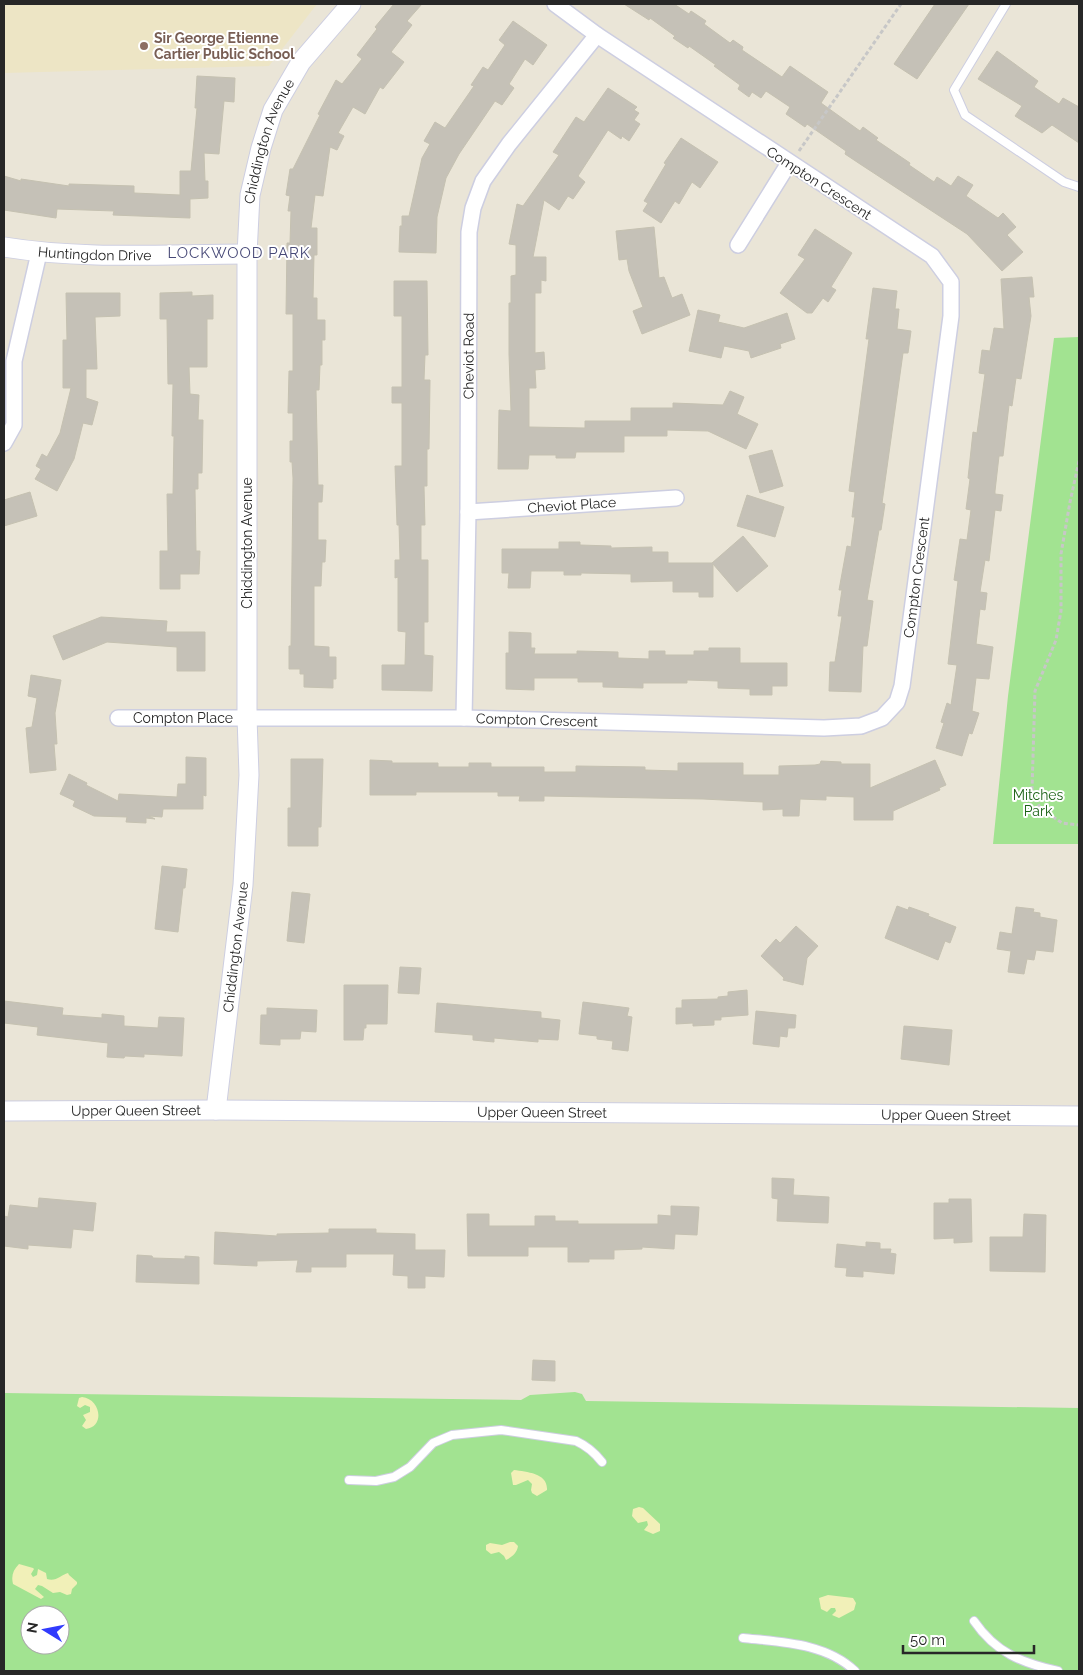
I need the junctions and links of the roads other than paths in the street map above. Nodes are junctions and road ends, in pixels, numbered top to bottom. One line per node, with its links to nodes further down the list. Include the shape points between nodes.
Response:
1 (351, 4): 10 (street, Chiddington Avenue, via 301,62 273,110 250,195)
2 (555, 4): 4 (street, Compton Crescent)
3 (1006, 4): 6 (lane, via 954,90 965,115 1064,182)
4 (597, 35): 5 (street, Compton Crescent); 13 (street, Cheviot Road, via 509,144 483,181 472,208 469,232)
5 (793, 159): 7 (street); 16 (street, Compton Crescent, via 932,256 951,282 951,316 902,686 897,702 882,718 861,726 824,728)
6 (1079, 187)
7 (738, 245)
8 (4, 247): 9 (street, Huntingdon Drive)
9 (39, 253): 10 (street, Huntingdon Drive); 11 (street, via 14,361 14,425)
10 (247, 254): 14 (street, Chiddington Avenue)
11 (4, 443)
12 (676, 498): 13 (street, Cheviot Place)
13 (468, 512): 16 (street, Cheviot Road)
14 (247, 717): 15 (street, Compton Place); 16 (street, Compton Crescent); 17 (street, Chiddington Avenue, via 249,775 242,885)
15 (118, 718)
16 (464, 718)
17 (216, 1110): 18 (street, Upper Queen Street); 19 (street, Upper Queen Street)
18 (4, 1111)
19 (1079, 1116)
20 (602, 1462): 21 (lane, via 576,1442 501,1430 442,1439 429,1447 410,1467 386,1480)
21 (349, 1480)
22 (974, 1621): 25 (lane, via 983,1634 1005,1653 1032,1665)
23 (743, 1638): 24 (lane, via 798,1644 835,1656)
24 (855, 1671)
25 (1058, 1671)

